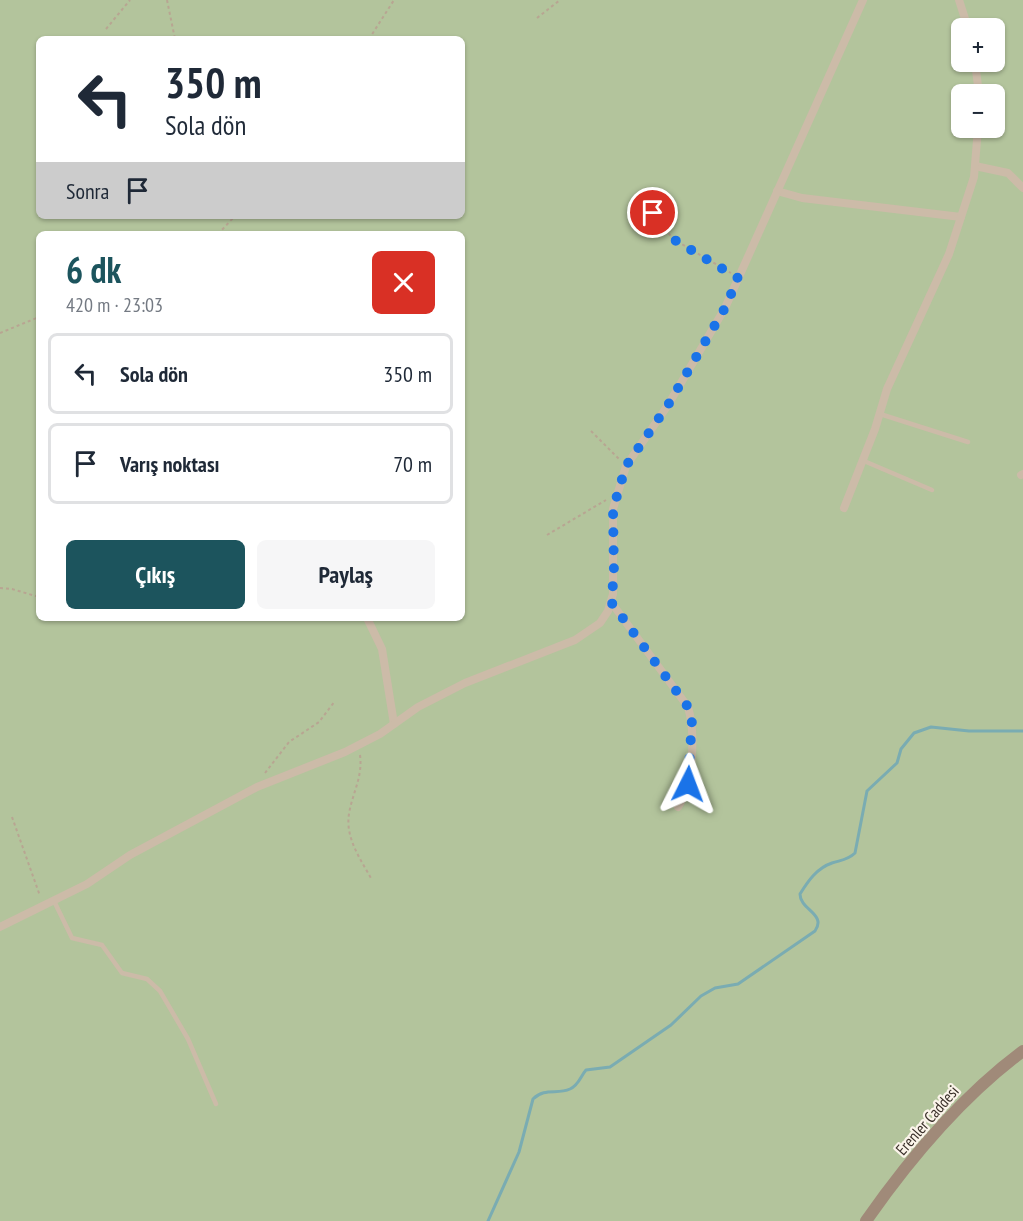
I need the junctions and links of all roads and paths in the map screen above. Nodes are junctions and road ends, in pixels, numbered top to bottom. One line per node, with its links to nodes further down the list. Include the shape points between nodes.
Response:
1 (130, 0): 9 (path)
2 (166, 0): 10 (path)
3 (394, 0): 11 (path)
4 (560, 0): 7 (path)
5 (863, 0): 15 (street)
6 (959, 0): 8 (street)
7 (537, 18)
8 (965, 18)
9 (106, 29)
10 (175, 36)
11 (371, 36)
12 (977, 138): 13 (street)
13 (975, 166): 14 (street, via 1008,173); 17 (street)
14 (1023, 188)
15 (777, 191): 17 (street, via 802,198); 20 (street)
16 (643, 200): 20 (path, via 673,239)
17 (961, 217): 23 (street, via 950,254 913,327)
18 (232, 219): 19 (path)
19 (221, 231)
20 (738, 278): 27 (street, via 725,308 668,405)
21 (36, 318): 22 (path)
22 (0, 333)
23 (880, 414): 25 (lane); 26 (street)
24 (591, 431): 27 (path)
25 (968, 442)
26 (864, 461): 28 (lane); 30 (street)
27 (626, 466): 29 (street)
28 (932, 490)
29 (617, 494): 31 (path); 34 (street, via 613,509)
30 (844, 508)
31 (547, 535)
32 (0, 588): 33 (path)
33 (36, 596)
34 (611, 602): 37 (street, via 600,624 588,633 465,683); 40 (street, via 688,707 692,719 688,784)
35 (368, 621): 37 (street, via 382,649)
36 (334, 701): 39 (path, via 319,723 289,742)
37 (394, 724): 38 (street)
38 (359, 745): 39 (street); 42 (path, via 359,781 348,817 350,836)
39 (257, 787): 43 (street, via 129,855)
40 (678, 807)
41 (12, 817): 44 (path)
42 (372, 880)
43 (54, 901): 44 (street); 47 (lane, via 72,938 102,945 122,973 147,979 157,987 188,1039)
44 (43, 906): 45 (street)
45 (0, 927)
46 (1023, 1051): 48 (main road, Erenler Caddesi, via 968,1097)
47 (216, 1104)
48 (866, 1221)

